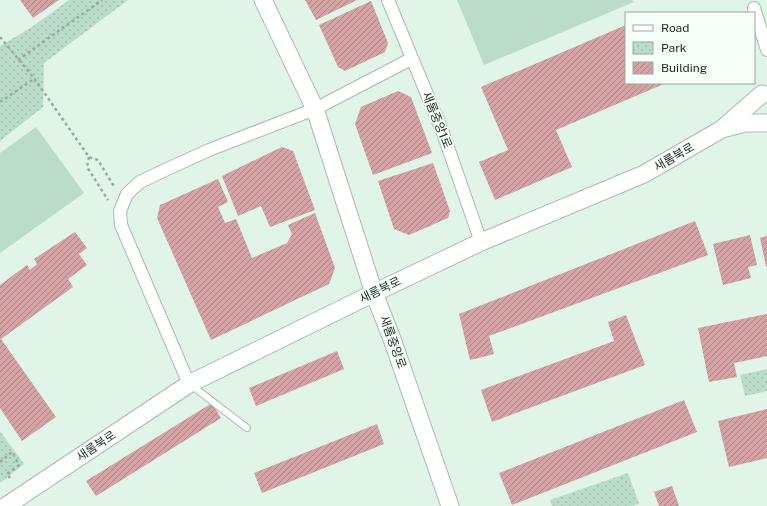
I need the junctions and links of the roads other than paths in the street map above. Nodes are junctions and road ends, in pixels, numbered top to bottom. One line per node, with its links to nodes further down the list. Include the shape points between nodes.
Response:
1 (263, 0): 9 (street, 새롬중앙로)
2 (388, 0): 7 (street, 새롬중앙1로)
3 (752, 4): 5 (street)
4 (755, 13): 6 (street)
5 (767, 31)
6 (767, 50)
7 (411, 59): 9 (street); 13 (street, 새롬중앙1로, via 443,133)
8 (765, 88): 10 (street, via 763,103); 12 (street, 새롬북로)
9 (315, 109): 14 (street, 새롬중앙로); 15 (street, via 209,150 140,182 127,194 120,211 121,225)
10 (767, 114)
11 (767, 123): 12 (street, via 745,123)
12 (722, 129): 13 (street, 새롬북로, via 644,174)
13 (481, 242): 14 (street, 새롬북로)
14 (374, 293): 15 (street, 새롬북로); 18 (street, 새롬중앙로)
15 (190, 384): 16 (lane); 17 (street, 새롬북로)
16 (247, 428)
17 (6, 506)
18 (450, 506)

